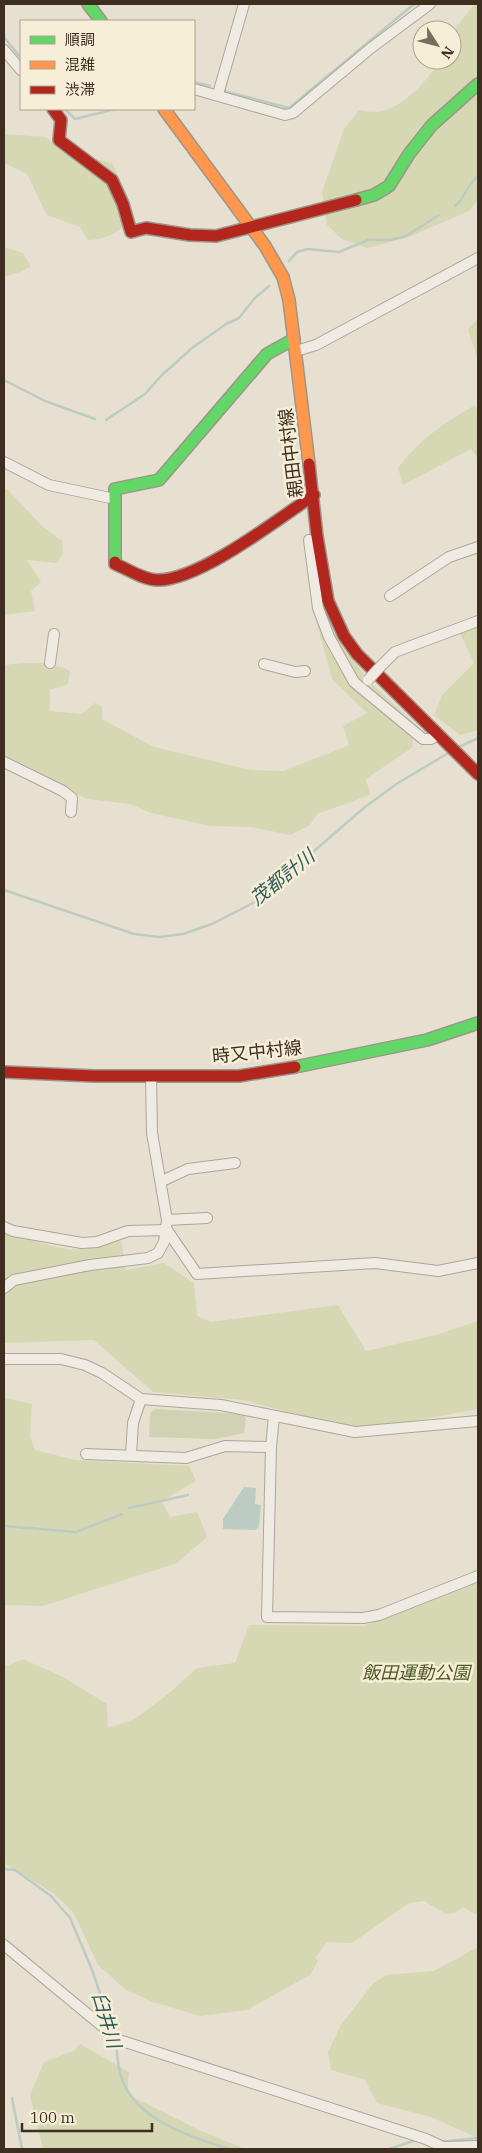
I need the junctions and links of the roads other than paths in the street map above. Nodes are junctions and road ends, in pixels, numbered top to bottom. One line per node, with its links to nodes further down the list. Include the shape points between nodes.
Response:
1 (88, 4): 4 (main road)
2 (244, 4): 9 (street)
3 (430, 4): 9 (street, via 293,113 285,115)
4 (99, 20)
5 (4, 50): 6 (street)
6 (20, 69)
7 (478, 84): 12 (main road, via 432,125 389,186 374,195)
8 (195, 88): 9 (street)
9 (218, 94)
10 (54, 110): 12 (main road, via 61,120 59,140 112,180 131,232 146,228 216,236)
11 (165, 110): 12 (main road, 親田中村線)
12 (251, 227): 14 (main road, 親田中村線, via 282,277 289,300)
13 (478, 258): 14 (street, via 316,345)
14 (295, 345): 16 (main road, 親田中村線); 17 (main road, via 267,354 159,480 115,489)
15 (4, 462): 17 (street, via 49,485)
16 (314, 494): 17 (main road, via 242,544 172,580 155,580 115,564); 27 (main road, 親田中村線, via 328,601 344,636 357,654)
17 (115, 499)
18 (309, 540): 26 (street, via 318,608 329,637)
19 (478, 547): 20 (street, via 449,557)
20 (390, 596)
21 (478, 621): 26 (street, bridge, via 395,652)
22 (54, 634): 23 (street)
23 (50, 663)
24 (264, 664): 25 (street, via 295,672)
25 (305, 671)
26 (360, 688): 27 (street, via 424,739)
27 (438, 734): 29 (main road, 親田中村線)
28 (4, 762): 30 (street, via 63,791 72,798)
29 (478, 774)
30 (71, 812)
31 (478, 1023): 33 (main road, 時又中村線, via 427,1040 296,1067 240,1076)
32 (4, 1072): 33 (main road, 時又中村線)
33 (151, 1076): 35 (street, via 152,1133)
34 (234, 1163): 35 (street, via 188,1169)
35 (162, 1181): 37 (street)
36 (207, 1218): 37 (street)
37 (167, 1225): 38 (street, via 82,1243); 39 (street, via 197,1274 375,1263 438,1271); 40 (street, via 158,1253 148,1258 14,1280)
38 (4, 1227)
39 (478, 1263)
40 (4, 1288)
41 (4, 1359): 42 (street, via 61,1359 85,1365)
42 (142, 1399): 43 (street, via 221,1405); 47 (street, via 133,1423)
43 (274, 1416): 44 (street, via 355,1432); 45 (street)
44 (478, 1421)
45 (271, 1447): 47 (street, via 225,1446 186,1458); 48 (street, via 267,1617 363,1618)
46 (86, 1454): 47 (street)
47 (130, 1456)
48 (478, 1576)
49 (4, 1946): 50 (street, via 119,2040 443,2147)
50 (478, 2146)

